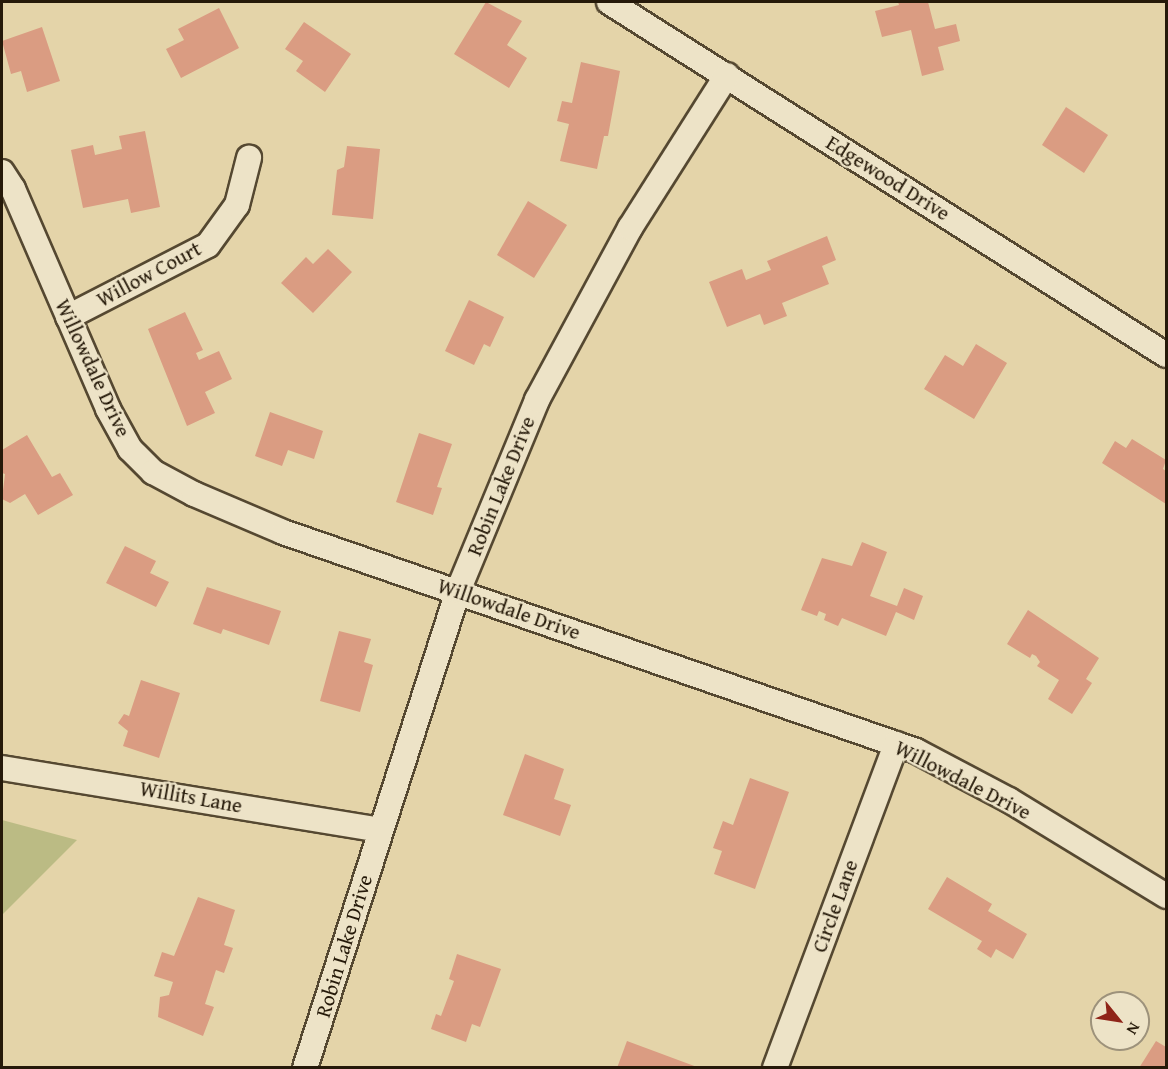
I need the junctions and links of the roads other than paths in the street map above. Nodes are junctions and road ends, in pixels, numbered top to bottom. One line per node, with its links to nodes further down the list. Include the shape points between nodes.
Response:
1 (609, 2): 2 (street, Edgewood Drive)
2 (727, 75): 6 (street, Edgewood Drive); 7 (street, Robin Lake Drive, via 630,228 537,400)
3 (249, 158): 5 (street, Willow Court, via 237,205 208,245)
4 (2, 172): 5 (street, Willowdale Drive)
5 (68, 316): 7 (street, Willowdale Drive, via 108,409 130,448 153,472 194,495 283,532)
6 (1167, 355)
7 (458, 591): 8 (street, Willowdale Drive); 10 (street, Robin Lake Drive)
8 (896, 744): 11 (street, Willowdale Drive, via 1009,800); 13 (street, Circle Lane)
9 (2, 768): 10 (street, Willits Lane)
10 (379, 830): 12 (street, Robin Lake Drive)
11 (1167, 896)
12 (305, 1068)
13 (775, 1068)

